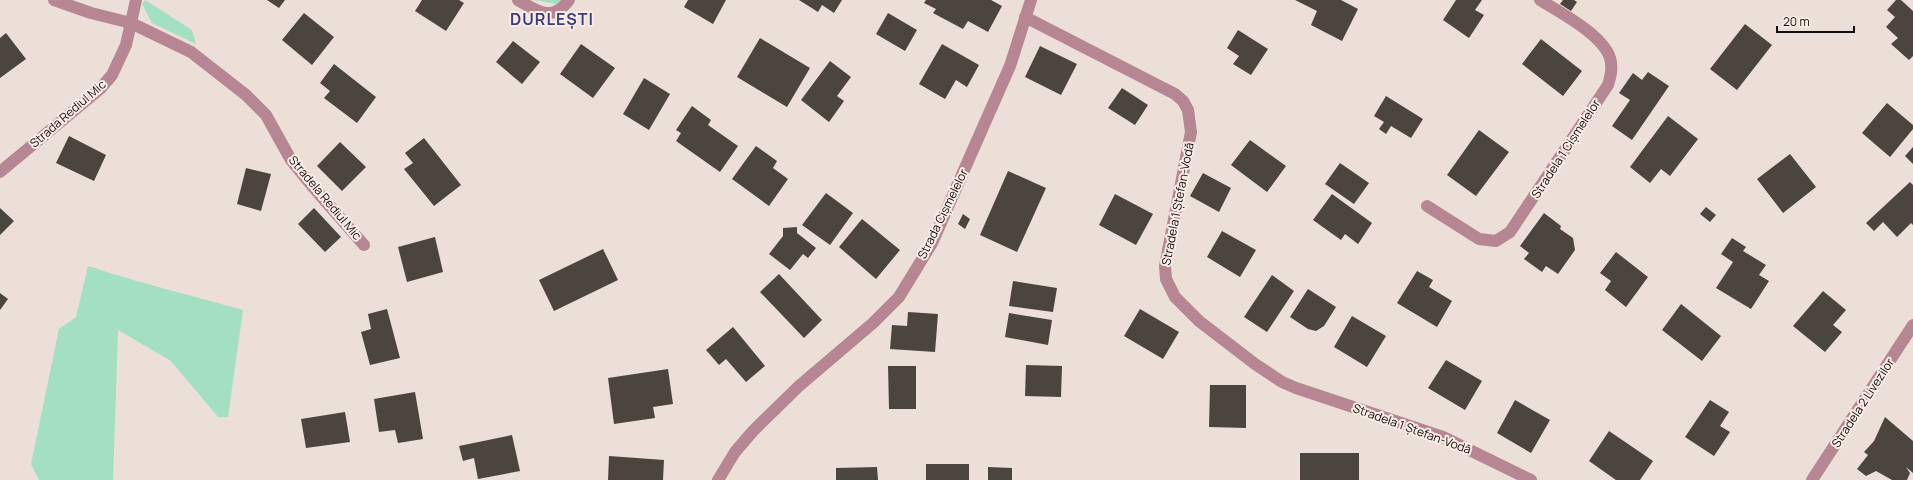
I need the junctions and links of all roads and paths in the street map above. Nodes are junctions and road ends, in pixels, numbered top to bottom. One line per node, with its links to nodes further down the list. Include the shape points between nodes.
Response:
1 (54, 0): 8 (street, Stradela Rediul Mic, via 91,13)
2 (136, 0): 8 (street, Strada Rediul Mic)
3 (518, 0): 6 (street, via 544,14 554,13)
4 (1030, 0): 7 (street, Strada Cișmelelor)
5 (1540, 0): 10 (street, Stradela 1 Cișmelelor, via 1573,21 1605,47 1611,59 1612,73 1608,85 1510,232 1496,241 1479,239)
6 (567, 2)
7 (1025, 17): 13 (street, Strada Cișmelelor, via 1010,66 935,235 899,297 873,323 799,386 753,431 735,452); 14 (street, Stradela 1 Ștefan-Vodă, via 1169,90 1186,106 1192,132 1165,266 1166,279 1175,297 1200,321 1255,364 1291,386 1443,437)
8 (131, 22): 9 (street, Strada Rediul Mic, via 123,51 112,75 100,89); 11 (street, Stradela Rediul Mic, via 190,52 246,95 266,115 291,160)
9 (0, 172)
10 (1427, 206)
11 (364, 244)
12 (1913, 325): 15 (street, Stradela 2 Livezilor)
13 (718, 480)
14 (1531, 480)
15 (1812, 480)

